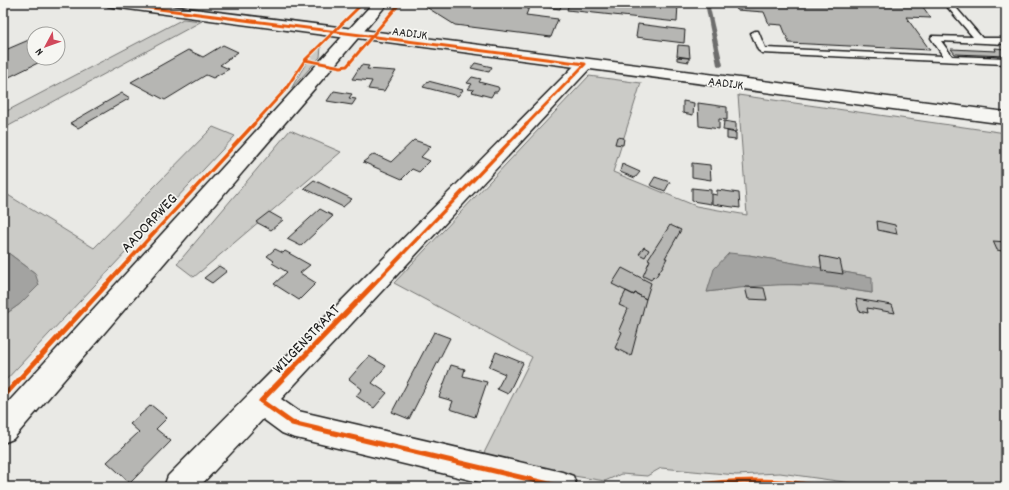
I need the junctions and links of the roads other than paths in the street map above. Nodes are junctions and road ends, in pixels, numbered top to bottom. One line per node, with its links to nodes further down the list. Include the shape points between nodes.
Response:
1 (113, 3): 5 (street, AADIJK)
2 (381, 3): 5 (street, AADORPWEG)
3 (948, 3): 6 (lane)
4 (755, 33): 8 (lane, via 762,50)
5 (354, 34): 10 (street, AADIJK); 13 (street, AADORPWEG)
6 (980, 40): 7 (lane); 8 (lane, via 935,38)
7 (1006, 42)
8 (950, 59): 9 (lane)
9 (1006, 61)
10 (585, 64): 11 (street, AADIJK); 12 (street, WILGENSTRAAT)
11 (1006, 118)
12 (261, 401): 14 (street, WILGENSTRAAT); 15 (street, via 292,423)
13 (3, 429)
14 (179, 487)
15 (562, 487)

